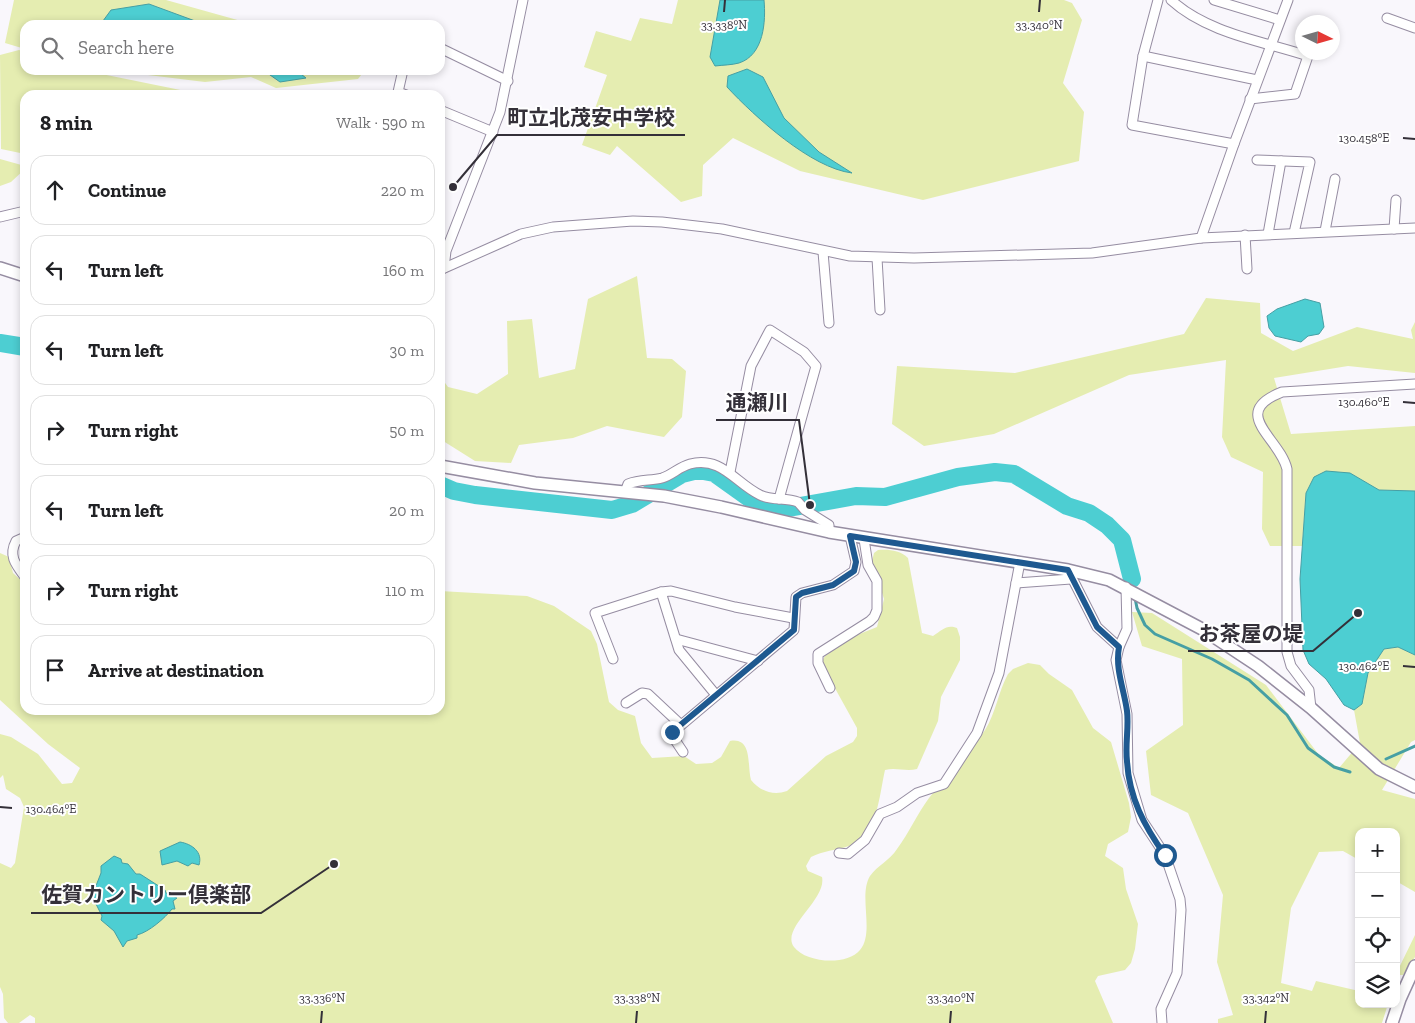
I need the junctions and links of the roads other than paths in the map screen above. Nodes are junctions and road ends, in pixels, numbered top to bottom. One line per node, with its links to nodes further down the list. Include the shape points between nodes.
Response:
1 (524, 0): 14 (street)
2 (1158, 0): 11 (street)
3 (1171, 0): 9 (street, via 1185,13 1210,26)
4 (1214, 0): 7 (street)
5 (1286, 1): 7 (street)
6 (1387, 18): 8 (street)
7 (1280, 20): 9 (street)
8 (1415, 28)
9 (1270, 44): 13 (street); 16 (street, via 1308,56 1295,94)
10 (445, 50): 14 (street)
11 (1143, 56): 13 (street); 19 (street, via 1132,125)
12 (402, 75): 15 (street)
13 (1257, 80): 16 (street)
14 (508, 81): 18 (street)
15 (398, 90)
16 (1250, 99): 19 (street)
17 (445, 112): 18 (street)
18 (493, 132): 34 (street)
19 (1234, 144): 32 (street)
20 (1257, 160): 21 (street)
21 (1281, 161): 29 (street, via 1310,162); 30 (street)
22 (1335, 179): 28 (street)
23 (1396, 200): 27 (street)
24 (20, 212): 25 (street)
25 (0, 217)
26 (1415, 228): 27 (street)
27 (1394, 229): 28 (street)
28 (1325, 231): 29 (street)
29 (1294, 233): 30 (street)
30 (1268, 234): 31 (street)
31 (1245, 236): 32 (street); 38 (street)
32 (1202, 238): 35 (street, via 1092,253)
33 (823, 252): 35 (street); 37 (street, via 722,229 633,221 553,227 521,234); 41 (street)
34 (445, 256)
35 (877, 258): 40 (street)
36 (0, 268): 39 (street)
37 (445, 268)
38 (1247, 269)
39 (20, 274)
40 (880, 310)
41 (829, 322)
42 (1415, 384): 67 (street, via 1282,392 1269,397 1258,410 1260,427 1285,459 1287,469 1287,652 1291,666 1309,690)
43 (445, 467): 45 (street, via 526,482)
44 (730, 472): 45 (street, via 711,463 689,464 663,478 636,480 628,484); 46 (street, via 758,494); 46 (street, via 751,366 770,330 804,352 816,366)
45 (630, 492): 48 (street, via 721,507)
46 (779, 499): 47 (street, via 798,502)
47 (807, 511): 48 (street); 49 (street, via 829,526)
48 (800, 526): 49 (street)
49 (829, 532): 50 (street)
50 (850, 536): 52 (street); 59 (street, via 856,562 854,571 833,585 796,597)
51 (20, 539): 54 (street, via 16,541 12,555)
52 (864, 539): 53 (street); 64 (street, via 868,565 877,581 877,610 870,621 818,654 818,663)
53 (1020, 562): 55 (street); 56 (street)
54 (20, 571)
55 (1070, 574): 56 (street); 57 (street, via 1097,576); 61 (street, via 1097,627)
56 (1016, 583): 71 (street, via 999,673 977,734 954,770 944,784 917,792 897,807 880,814 865,840 848,854)
57 (1126, 587): 61 (street, via 1127,629); 67 (street, via 1225,644)
58 (661, 592): 59 (street, via 671,591 735,608); 60 (street); 62 (street, via 595,613)
59 (793, 618): 63 (street, via 794,630)
60 (676, 639): 63 (street); 65 (street, via 679,650)
61 (1119, 647): 73 (street, via 1116,660 1127,714 1126,759 1130,787 1142,820 1165,855 1180,899 1177,973 1161,1009)
62 (613, 659)
63 (758, 661): 65 (street)
64 (830, 688)
65 (716, 695): 68 (street)
66 (626, 703): 68 (street, via 642,693 648,694)
67 (1311, 708): 70 (street, via 1379,769)
68 (680, 724): 69 (street, via 671,734)
69 (683, 752)
70 (1415, 787)
71 (839, 853)
72 (1415, 966): 74 (street)
73 (1162, 1023)
74 (1392, 1023)

